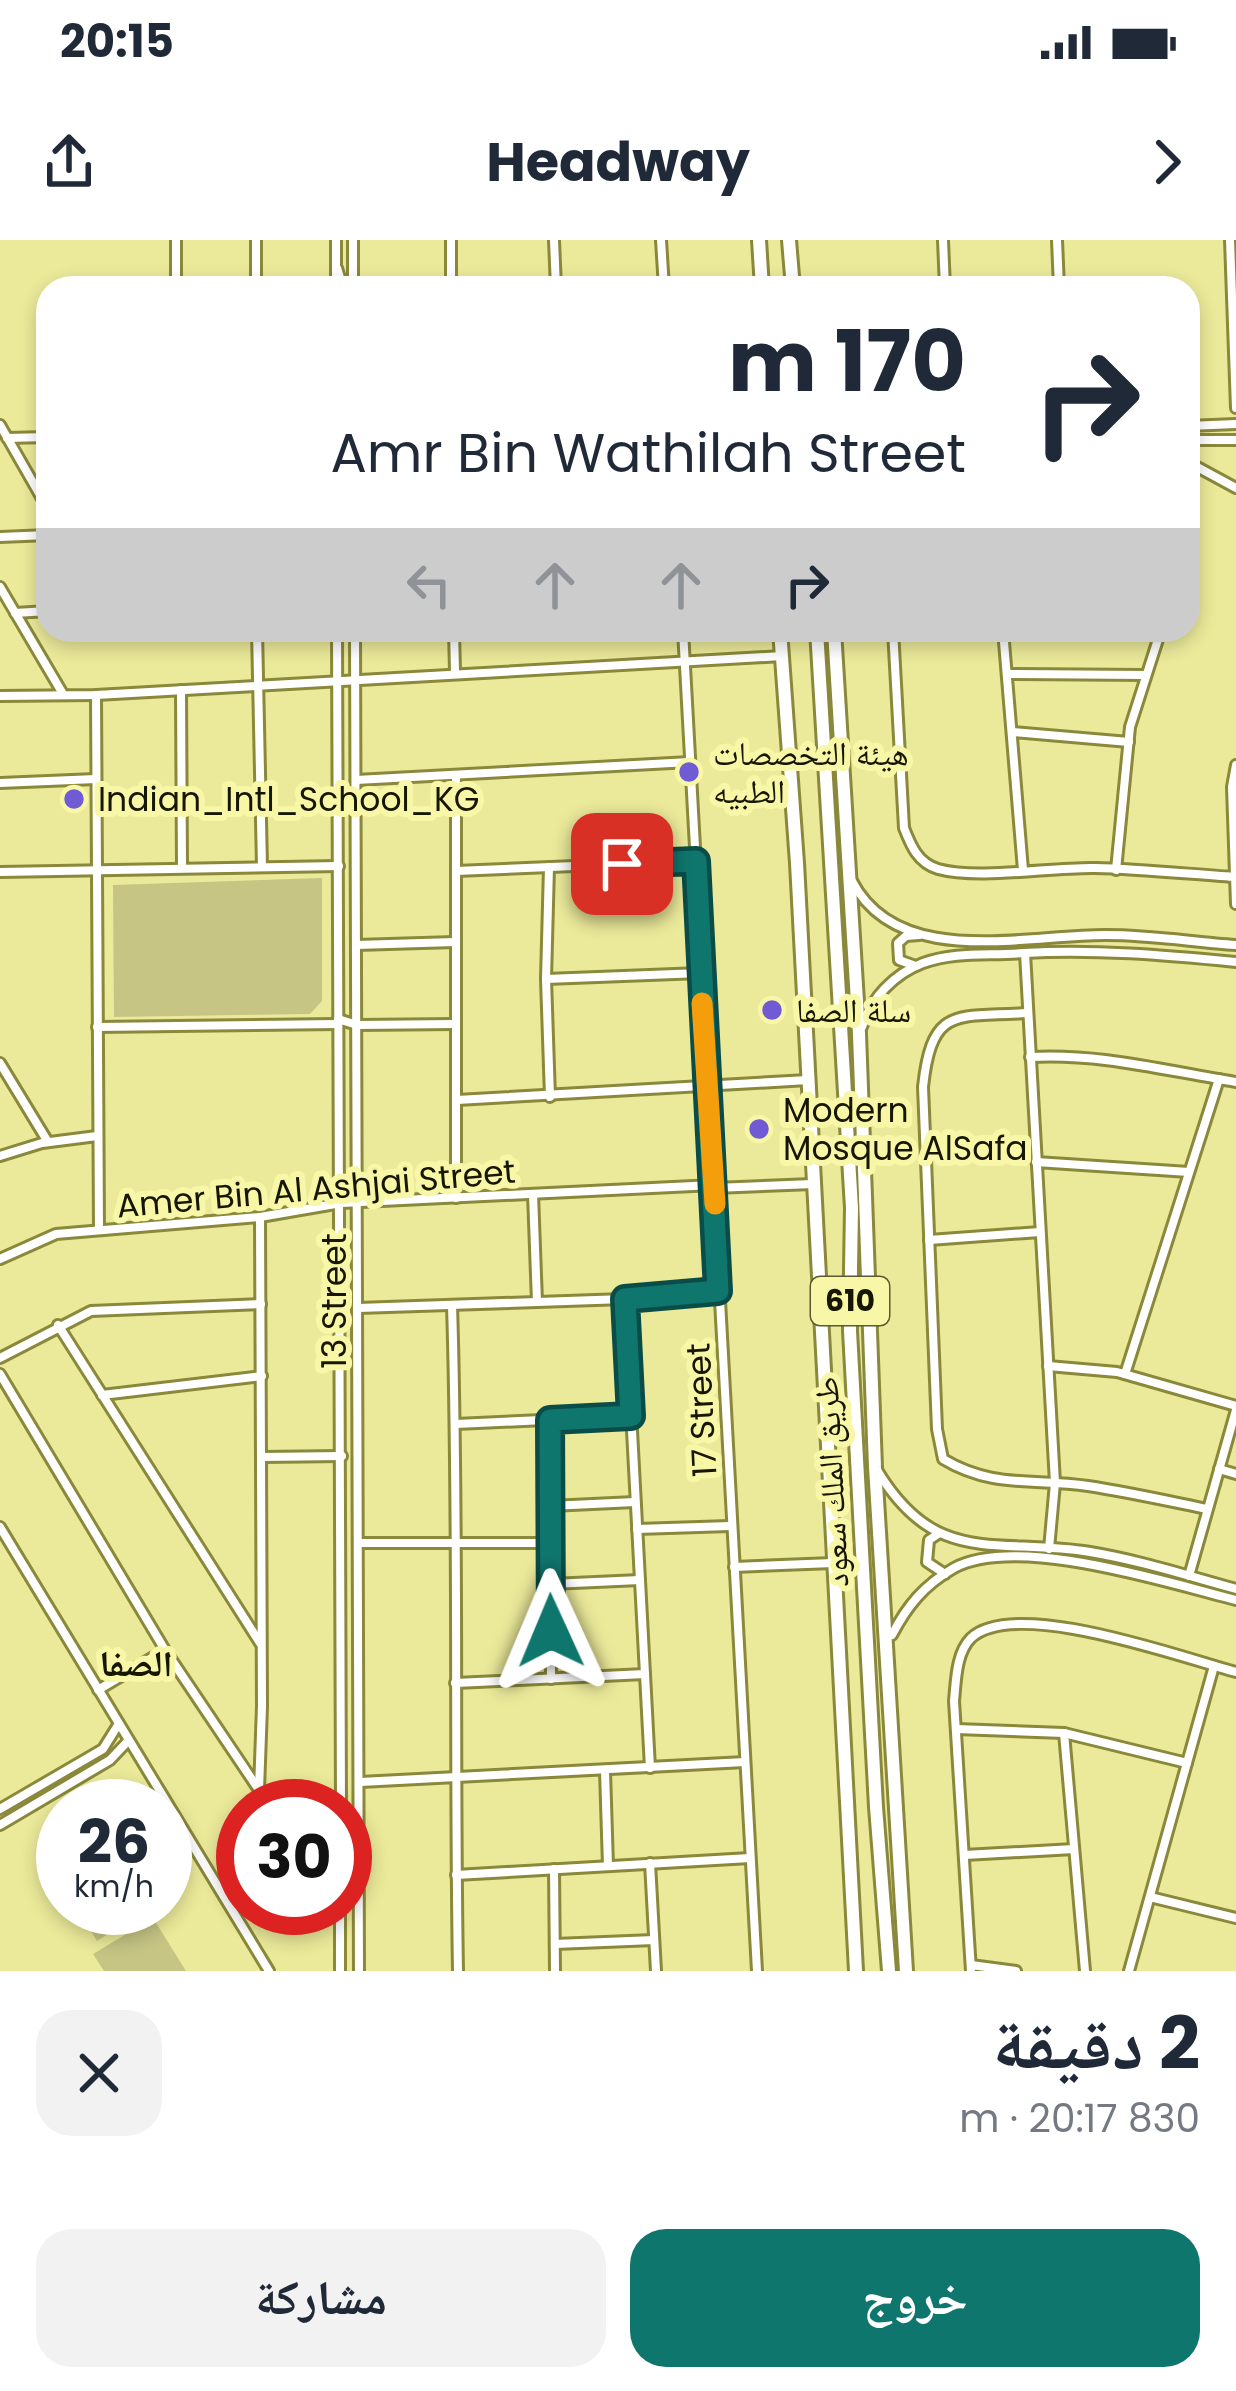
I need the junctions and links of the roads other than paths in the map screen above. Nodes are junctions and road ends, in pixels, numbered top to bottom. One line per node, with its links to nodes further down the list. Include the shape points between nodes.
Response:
1 (176, 240): 13 (street)
2 (256, 240): 14 (street)
3 (336, 240): 15 (street)
4 (353, 240): 16 (street)
5 (451, 240): 17 (street)
6 (554, 240): 18 (street)
7 (661, 240): 19 (street)
8 (759, 240): 20 (main road)
9 (791, 240): 21 (main road)
10 (943, 240): 22 (street)
11 (1057, 240): 23 (street)
12 (1230, 240): 24 (street)
13 (176, 276)
14 (256, 276)
15 (342, 276)
16 (353, 276)
17 (451, 276)
18 (556, 276)
19 (663, 276)
20 (760, 276)
21 (793, 276)
22 (944, 276)
23 (1058, 276)
24 (1236, 408)
25 (1236, 424): 27 (street)
26 (0, 425): 29 (street)
27 (1200, 426)
28 (36, 437): 29 (street)
29 (8, 438): 33 (street)
30 (1200, 440): 31 (street)
31 (1236, 440)
32 (1200, 468): 34 (street)
33 (36, 488)
34 (1236, 488)
35 (36, 536): 36 (street)
36 (0, 537)
37 (0, 587): 39 (street)
38 (36, 612): 39 (street)
39 (15, 613): 60 (street)
40 (257, 642): 58 (street)
41 (338, 642): 57 (street, 13 Street)
42 (356, 642): 56 (street, 13 Street)
43 (454, 642): 53 (street)
44 (684, 642): 52 (street, 17 Street)
45 (781, 642): 51 (main road, طريق الملك سعود / 610)
46 (819, 642): 218 (main road, طريق الملك سعود / 610)
47 (835, 642): 81 (main road)
48 (893, 642): 77 (street, via 904,828 913,852 937,869)
49 (1004, 642): 54 (street)
50 (1157, 642): 55 (street)
51 (782, 656): 52 (street); 102 (main road, طريق الملك سعود / 610)
52 (686, 664): 53 (street); 65 (street, 17 Street)
53 (455, 672): 56 (street)
54 (1007, 674): 55 (street); 63 (street)
55 (1145, 675): 64 (street)
56 (356, 679): 57 (street); 69 (street, 13 Street)
57 (338, 680): 58 (street); 72 (street, 13 Street)
58 (258, 685): 59 (street); 73 (street)
59 (181, 690): 61 (street); 76 (street)
60 (63, 695): 61 (street); 62 (street)
61 (96, 695): 68 (street)
62 (0, 696)
63 (1012, 732): 64 (street); 77 (street)
64 (1129, 742): 78 (street)
65 (691, 762): 67 (street); 71 (street, 17 Street)
66 (1236, 765): 82 (street)
67 (456, 776): 69 (street); 79 (street)
68 (96, 778): 70 (street); 75 (street)
69 (356, 780): 86 (street, 13 Street)
70 (0, 783)
71 (696, 861): 74 (street); 91 (street, 17 Street)
72 (339, 866): 73 (street); 94 (street, 13 Street)
73 (262, 867): 76 (street)
74 (548, 867): 79 (street); 92 (street)
75 (95, 868): 76 (street); 80 (street); 97 (street)
76 (182, 868)
77 (1023, 870): 78 (street)
78 (1116, 870): 82 (street)
79 (456, 871): 85 (street)
80 (0, 872)
81 (849, 876): 84 (street, via 862,901); 98 (main road)
82 (1234, 878): 83 (street)
83 (1236, 904)
84 (920, 934): 87 (street, via 1109,934); 90 (street, via 906,936 897,953 906,965)
85 (455, 942): 86 (street); 95 (street)
86 (356, 945): 96 (street, 13 Street)
87 (1236, 945)
88 (1025, 953): 89 (street); 90 (street, via 952,954); 93 (street)
89 (1236, 962)
90 (918, 964): 98 (street, via 867,1008)
91 (700, 973): 92 (street); 104 (street, 17 Street)
92 (546, 979): 105 (street)
93 (1027, 1013): 99 (street); 121 (street, via 968,1016 932,1035 922,1087)
94 (338, 1022): 96 (street); 97 (street); 117 (street, 13 Street)
95 (455, 1024): 96 (street); 106 (street)
96 (357, 1025): 116 (street, 13 Street)
97 (97, 1027): 107 (street)
98 (859, 1034): 142 (main road)
99 (1030, 1057): 101 (street, via 1144,1062); 110 (street)
100 (0, 1063): 108 (street)
101 (1219, 1079): 103 (street); 111 (street)
102 (808, 1081): 104 (street); 112 (main road, طريق الملك سعود / 610)
103 (1236, 1082)
104 (707, 1084): 105 (street); 113 (street, 17 Street)
105 (550, 1097): 106 (street)
106 (457, 1100): 115 (street)
107 (97, 1136): 108 (street); 119 (street)
108 (48, 1142): 109 (street)
109 (0, 1156)
110 (1036, 1162): 111 (street); 120 (street)
111 (1190, 1172): 133 (street)
112 (813, 1184): 113 (street, Amer Bin Al Ashjai Street); 157 (main road, طريق الملك سعود / 610)
113 (714, 1186): 114 (street, Amer Bin Al Ashjai Street); 123 (street, 17 Street)
114 (533, 1194): 115 (street, Amer Bin Al Ashjai Street); 125 (street)
115 (456, 1198): 116 (street, Amer Bin Al Ashjai Street)
116 (358, 1202): 117 (street, Amer Bin Al Ashjai Street); 128 (street, 13 Street)
117 (341, 1203): 118 (street, Amer Bin Al Ashjai Street); 140 (street, 13 Street)
118 (260, 1217): 119 (street, Amer Bin Al Ashjai Street); 126 (street)
119 (99, 1229): 122 (street, Amer Bin Al Ashjai Street, via 56,1234)
120 (1040, 1232): 121 (street); 131 (street)
121 (929, 1240): 145 (street, via 944,1459 998,1482)
122 (0, 1258)
123 (718, 1291): 124 (street); 149 (street, 17 Street)
124 (625, 1299): 125 (street); 137 (street)
125 (537, 1302): 127 (street)
126 (261, 1304): 129 (street, via 91,1311); 134 (street)
127 (452, 1305): 128 (street); 139 (street)
128 (358, 1308): 153 (street, 13 Street)
129 (58, 1325): 130 (street); 135 (street)
130 (0, 1358)
131 (1048, 1366): 133 (street); 145 (street)
132 (0, 1374): 167 (street)
133 (1125, 1375): 136 (street)
134 (262, 1376): 135 (street); 141 (street)
135 (102, 1395): 166 (street)
136 (1236, 1408): 143 (street)
137 (631, 1416): 138 (street); 146 (street)
138 (550, 1420): 139 (street); 147 (street)
139 (456, 1424): 155 (street)
140 (342, 1456): 141 (street); 188 (street, 13 Street)
141 (262, 1457): 166 (street)
142 (875, 1467): 152 (street, via 909,1515); 219 (main road)
143 (1219, 1469): 144 (street); 148 (street)
144 (1236, 1474)
145 (1055, 1483): 148 (street); 156 (street)
146 (635, 1502): 147 (street); 151 (street)
147 (550, 1506): 154 (street)
148 (1207, 1509): 160 (street)
149 (730, 1526): 151 (street); 158 (street, 17 Street)
150 (0, 1527): 173 (street)
151 (637, 1529): 161 (street)
152 (938, 1534): 156 (street); 159 (street, via 928,1540 927,1562)
153 (358, 1543): 155 (street); 189 (street, 13 Street)
154 (550, 1543): 155 (street); 162 (street)
155 (458, 1544): 172 (street)
156 (1049, 1549): 160 (street)
157 (833, 1564): 158 (street); 217 (main road, طريق الملك سعود / 610)
158 (734, 1567): 180 (street, 17 Street)
159 (945, 1574): 164 (street, via 999,1557 1050,1560); 165 (street, via 908,1604)
160 (1189, 1576): 163 (street)
161 (640, 1580): 162 (street); 170 (street)
162 (550, 1584): 171 (street)
163 (1236, 1588)
164 (1236, 1600)
165 (892, 1635)
166 (262, 1646): 187 (street)
167 (165, 1650): 173 (street); 186 (street)
168 (1214, 1666): 169 (street); 175 (street, via 1066,1627 990,1626 968,1641 958,1666); 181 (street)
169 (1236, 1672)
170 (645, 1674): 171 (street); 182 (street)
171 (551, 1678): 172 (street)
172 (455, 1683): 190 (street)
173 (98, 1690): 174 (street)
174 (118, 1724): 177 (street); 178 (street)
175 (956, 1729): 176 (street); 197 (street)
176 (1064, 1733): 181 (street); 196 (street)
177 (128, 1741): 179 (street); 210 (street)
178 (103, 1749): 179 (street); 184 (street)
179 (110, 1760): 185 (street)
180 (745, 1762): 182 (street); 198 (street, 17 Street)
181 (1187, 1763): 203 (street)
182 (650, 1768): 183 (street)
183 (604, 1770): 190 (street); 200 (street)
184 (50, 1779)
185 (78, 1779)
186 (252, 1779)
187 (259, 1779)
188 (341, 1779)
189 (360, 1779)
190 (454, 1779): 191 (street); 202 (street)
191 (372, 1782)
192 (36, 1787): 194 (street)
193 (36, 1804): 195 (street)
194 (1, 1807)
195 (0, 1825)
196 (1074, 1849): 197 (street); 221 (street)
197 (964, 1855): 209 (street)
198 (750, 1858): 199 (street); 216 (street, 17 Street)
199 (650, 1863): 200 (street); 207 (street)
200 (608, 1865): 201 (street)
201 (554, 1869): 202 (street); 208 (street)
202 (456, 1875): 213 (street)
203 (1150, 1897): 204 (street); 222 (street)
204 (1236, 1918)
205 (340, 1935): 211 (street)
206 (359, 1935): 212 (street, 13 Street)
207 (654, 1940): 208 (street); 215 (street)
208 (555, 1943): 214 (street)
209 (971, 1968): 220 (street)
210 (269, 1971)
211 (340, 1971)
212 (359, 1971)
213 (458, 1971)
214 (555, 1971)
215 (656, 1971)
216 (757, 1971)
217 (856, 1971)
218 (890, 1971)
219 (906, 1971)
220 (1016, 1971)
221 (1085, 1971)
222 (1130, 1971)

